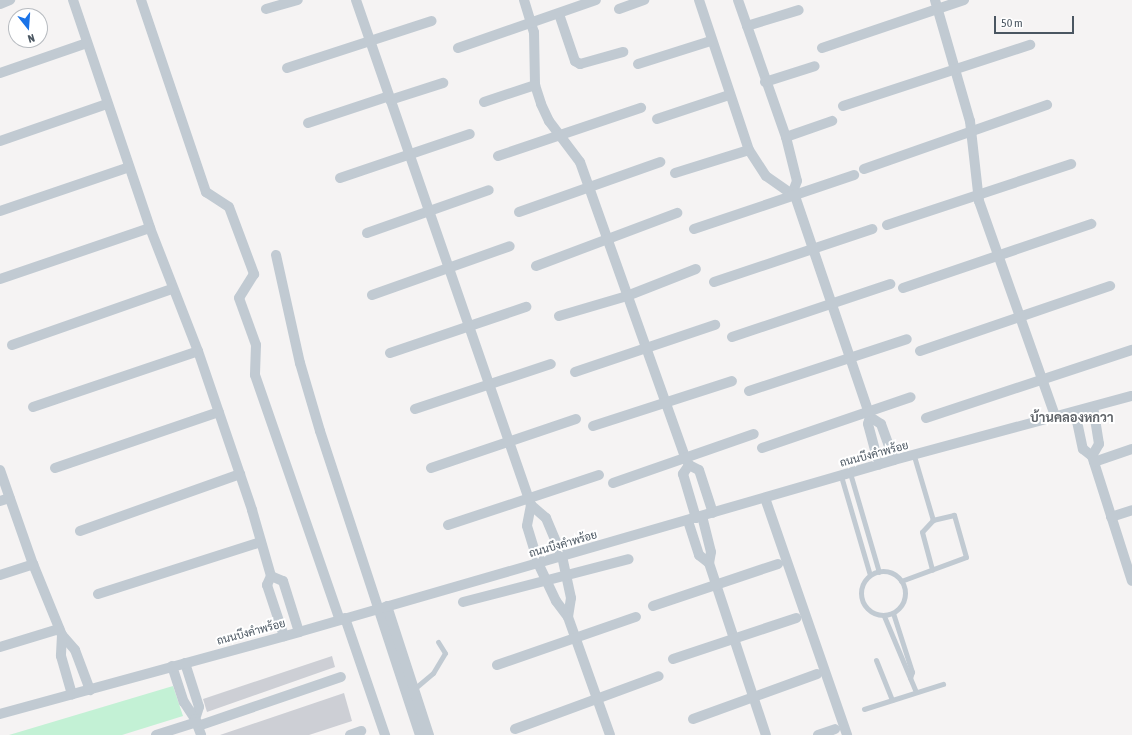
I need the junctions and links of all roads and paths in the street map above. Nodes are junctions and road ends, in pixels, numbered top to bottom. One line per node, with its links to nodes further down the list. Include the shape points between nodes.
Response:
1 (10, 0): 12 (street)
2 (73, 0): 23 (street)
3 (141, 0): 178 (street, via 206,192 229,207 254,274 239,298 256,345 255,375)
4 (298, 0): 14 (street)
5 (356, 0): 21 (street)
6 (524, 0): 19 (street)
7 (596, 0): 17 (street)
8 (644, 0): 15 (street)
9 (699, 0): 22 (street)
10 (738, 0): 20 (street)
11 (964, 0): 13 (street)
12 (0, 4)
13 (937, 5): 26 (street); 31 (street)
14 (266, 9)
15 (619, 9)
16 (799, 10): 20 (street)
17 (559, 14): 19 (street); 27 (street, via 576,61 580,64)
18 (432, 21): 21 (street)
19 (532, 23): 25 (street); 35 (street)
20 (747, 26): 33 (street)
21 (370, 41): 30 (street); 37 (street)
22 (710, 41): 28 (street); 36 (street)
23 (87, 43): 32 (street); 39 (street)
24 (1030, 45): 31 (street)
25 (458, 48)
26 (822, 48)
27 (624, 52)
28 (638, 64)
29 (816, 66): 33 (street)
30 (287, 68)
31 (955, 69): 41 (street); 46 (street)
32 (0, 73)
33 (765, 82): 49 (street)
34 (443, 83): 37 (street)
35 (535, 85): 38 (street); 48 (street, via 549,121)
36 (729, 95): 43 (street); 51 (street)
37 (390, 98): 45 (street); 52 (street)
38 (484, 102)
39 (107, 104): 50 (street); 56 (street)
40 (1047, 105): 46 (street)
41 (843, 106)
42 (641, 108): 48 (street)
43 (657, 119)
44 (832, 121): 49 (street)
45 (308, 123)
46 (972, 129): 57 (street); 63 (street)
47 (470, 134): 52 (street)
48 (559, 134): 53 (street); 61 (street, via 574,153)
49 (786, 137): 64 (street, via 797,181)
50 (0, 141)
51 (749, 150): 58 (street); 64 (street, via 766,176 780,189)
52 (410, 155): 60 (street); 66 (street)
53 (498, 156)
54 (660, 162): 61 (street)
55 (1071, 164): 63 (street)
56 (129, 167): 65 (street); 71 (street)
57 (864, 169)
58 (675, 173)
59 (854, 175): 64 (street)
60 (340, 178)
61 (590, 187): 67 (street); 75 (street)
62 (489, 190): 66 (street)
63 (979, 194): 70 (street); 79 (street)
64 (793, 195): 72 (street); 77 (street)
65 (0, 211)
66 (429, 211): 74 (street); 81 (street)
67 (519, 212)
68 (677, 213): 75 (street)
69 (1091, 224): 79 (street)
70 (887, 225)
71 (150, 228): 83 (street); 88 (street)
72 (694, 229)
73 (872, 229): 77 (street)
74 (367, 233)
75 (607, 240): 80 (street); 90 (street)
76 (510, 246): 81 (street)
77 (812, 249): 84 (street); 91 (street)
78 (276, 255): 172 (street, via 300,363)
79 (1000, 256): 87 (street); 93 (street)
80 (536, 266)
81 (449, 268): 89 (street); 96 (street)
82 (696, 269): 90 (street)
83 (0, 279)
84 (714, 282)
85 (890, 284): 91 (street)
86 (1110, 286): 93 (street)
87 (903, 288)
88 (172, 289): 99 (street); 102 (street)
89 (372, 295)
90 (627, 296): 94 (street); 100 (street)
91 (831, 304): 97 (street); 105 (street)
92 (526, 307): 96 (street)
93 (1021, 315): 103 (street); 108 (street)
94 (559, 316)
95 (715, 325): 100 (street)
96 (469, 326): 104 (street); 110 (street)
97 (732, 337)
98 (907, 339): 105 (street)
99 (12, 345)
100 (647, 348): 107 (street); 114 (street)
101 (1132, 350): 108 (street)
102 (198, 351): 115 (street); 118 (street)
103 (920, 351)
104 (390, 353)
105 (850, 358): 111 (street); 120 (street)
106 (551, 364): 110 (street)
107 (576, 372)
108 (1043, 380): 121 (street); 122 (street)
109 (732, 381): 114 (street)
110 (489, 384): 117 (street); 126 (street)
111 (749, 391)
112 (1132, 396): 116 (street, ถนนบึงคำพร้อย)
113 (911, 397): 120 (street)
114 (668, 402): 124 (street); 132 (street)
115 (32, 407)
116 (1093, 407): 119 (street, ถนนบึงคำพร้อย); 130 (street, via 1099,444)
117 (415, 409)
118 (219, 412): 134 (street); 137 (street)
119 (1075, 412): 122 (street, ถนนบึงคำพร้อย); 130 (street, via 1083,449)
120 (869, 414): 127 (street); 131 (street, via 881,424); 133 (street, via 868,424)
121 (926, 418)
122 (1056, 418): 129 (street, ถนนบึงคำพร้อย)
123 (576, 419): 126 (street)
124 (593, 426)
125 (754, 434): 132 (street)
126 (509, 442): 135 (street); 143 (street)
127 (762, 448)
128 (1132, 449): 130 (street)
129 (914, 456): 131 (street, ถนนบึงคำพร้อย); 148 (lane)
130 (1093, 459): 146 (street)
131 (894, 460): 133 (street, ถนนบึงคำพร้อย)
132 (687, 461): 140 (street); 145 (street, via 699,470); 147 (street, via 683,474)
133 (879, 465): 138 (street, ถนนบึงคำพร้อย)
134 (55, 468)
135 (431, 468)
136 (0, 470): 142 (street)
137 (240, 474): 150 (street); 151 (street)
138 (845, 474): 141 (street, ถนนบึงคำพร้อย); 159 (lane); 161 (lane)
139 (600, 475): 143 (street)
140 (613, 483)
141 (765, 498): 145 (street, ถนนบึงคำพร้อย); 218 (street)
142 (5, 500): 156 (street)
143 (530, 502): 149 (street); 152 (street, via 546,518); 154 (street, via 527,526)
144 (1132, 510): 146 (street)
145 (713, 513): 147 (street, ถนนบึงคำพร้อย)
146 (1110, 517): 164 (street)
147 (695, 518): 152 (street, ถนนบึงคำพร้อย); 155 (street, via 711,552); 155 (street, via 699,555)
148 (933, 520): 158 (lane, via 922,532); 158 (lane, via 954,515 966,556)
149 (448, 525)
150 (80, 531)
151 (261, 542): 163 (street); 168 (street)
152 (562, 556): 154 (street, ถนนบึงคำพร้อย); 160 (street)
153 (629, 559): 160 (street)
154 (538, 563): 165 (street); 170 (street, ถนนบึงคำพร้อย)
155 (709, 563): 167 (street)
156 (33, 564): 162 (street); 179 (street)
157 (778, 564): 167 (street)
158 (932, 570): 166 (lane)
159 (879, 572): 161 (lane); 166 (lane, via 893,574)
160 (566, 574): 165 (street); 175 (street, via 571,598)
161 (870, 575): 174 (lane, via 863,584 862,601 873,614)
162 (0, 576)
163 (271, 576): 180 (street, via 283,581); 181 (street, via 267,585)
164 (1131, 576)
165 (545, 579): 169 (street); 175 (street)
166 (901, 581): 173 (lane, via 905,598 900,608)
167 (717, 585): 171 (street); 182 (street)
168 (98, 594)
169 (463, 602)
170 (387, 606): 172 (street, ถนนบึงคำพร้อย); 196 (street)
171 (653, 606)
172 (376, 610): 178 (street, ถนนบึงคำพร้อย); 213 (street)
173 (893, 613): 174 (lane); 194 (lane, via 912,672)
174 (884, 616): 194 (lane)
175 (568, 617): 183 (street)
176 (636, 617): 183 (street)
177 (796, 618): 182 (street)
178 (342, 619): 180 (street, ถนนบึงคำพร้อย); 212 (street)
179 (61, 632): 185 (street); 197 (street, via 75,650); 199 (street, via 61,656)
180 (299, 632): 181 (street, ถนนบึงคำพร้อย)
181 (284, 636): 188 (street, ถนนบึงคำพร้อย)
182 (734, 638): 186 (street); 200 (street)
183 (575, 640): 189 (street); 201 (street)
184 (438, 642): 196 (lane, via 445,653 433,673)
185 (0, 647)
186 (673, 659)
187 (876, 660): 202 (lane)
188 (185, 663): 190 (street, ถนนบึงคำพร้อย); 206 (street, via 199,707)
189 (498, 665)
190 (172, 666): 197 (street, ถนนบึงคำพร้อย); 206 (street, via 188,712)
191 (817, 674): 200 (street)
192 (658, 676): 201 (street)
193 (341, 677): 206 (street)
194 (910, 678): 198 (lane)
195 (943, 684): 198 (lane)
196 (414, 689): 214 (street)
197 (90, 690): 199 (street, ถนนบึงคำพร้อย)
198 (916, 692): 202 (lane)
199 (72, 694): 204 (street, ถนนบึงคำพร้อย)
200 (753, 696): 205 (street); 216 (street)
201 (597, 700): 207 (street); 215 (street)
202 (892, 700): 203 (lane)
203 (864, 709)
204 (0, 714)
205 (693, 719)
206 (198, 725): 210 (street)
207 (515, 729)
208 (835, 729): 217 (street)
209 (361, 731): 211 (street)
210 (156, 735)
211 (350, 735)
212 (385, 735)
213 (420, 735)
214 (429, 735)
215 (610, 735)
216 (766, 735)
217 (818, 735)
218 (847, 735)

